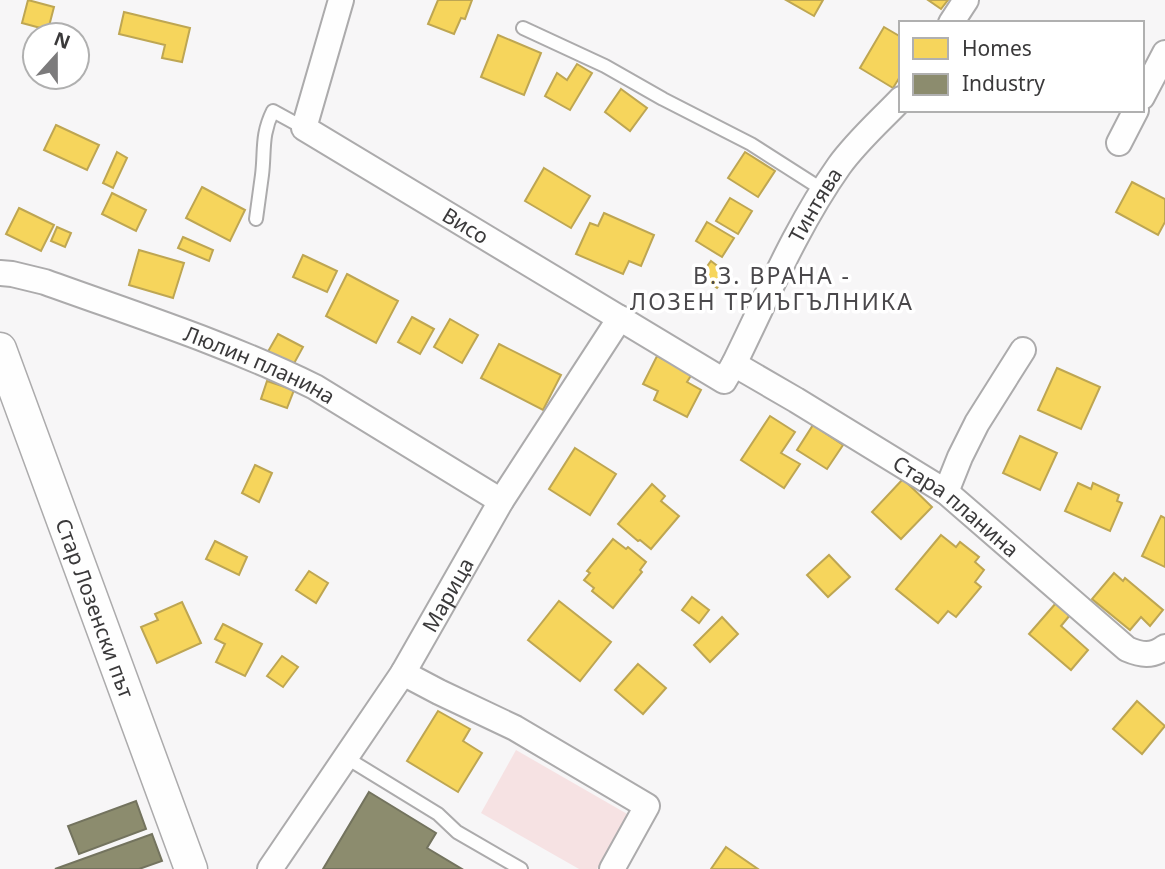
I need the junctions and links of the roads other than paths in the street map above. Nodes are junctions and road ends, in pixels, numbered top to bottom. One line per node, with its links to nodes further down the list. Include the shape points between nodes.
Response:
1 (341, 0): 9 (street)
2 (966, 0): 3 (street)
3 (952, 21)
4 (523, 28): 11 (lane, via 751,144)
5 (1165, 53): 6 (street)
6 (1144, 93)
7 (899, 101): 11 (street, Тинтява, via 864,135)
8 (1135, 112): 10 (street)
9 (304, 128): 12 (lane, via 273,111 264,137); 14 (street, Висо)
10 (1119, 143)
11 (822, 190): 17 (street, Тинтява)
12 (256, 219)
13 (0, 273): 20 (street, Люлин планина, via 45,282 285,372)
14 (620, 318): 17 (street, Висо, via 724,381); 20 (street, Марица)
15 (0, 349): 18 (street, Стар Лозенски път)
16 (1023, 349): 19 (street, via 977,423)
17 (734, 364): 19 (street, Стара планина)
18 (10, 410): 25 (street, Стар Лозенски път)
19 (946, 492): 21 (street, Стара планина, via 1126,649 1150,655)
20 (501, 501): 22 (street, Марица)
21 (1165, 647)
22 (403, 673): 23 (street, Марица); 27 (street, via 515,728 647,806)
23 (345, 757): 24 (street, Марица); 26 (lane)
24 (272, 868)
25 (191, 869)
26 (520, 869)
27 (612, 869)

